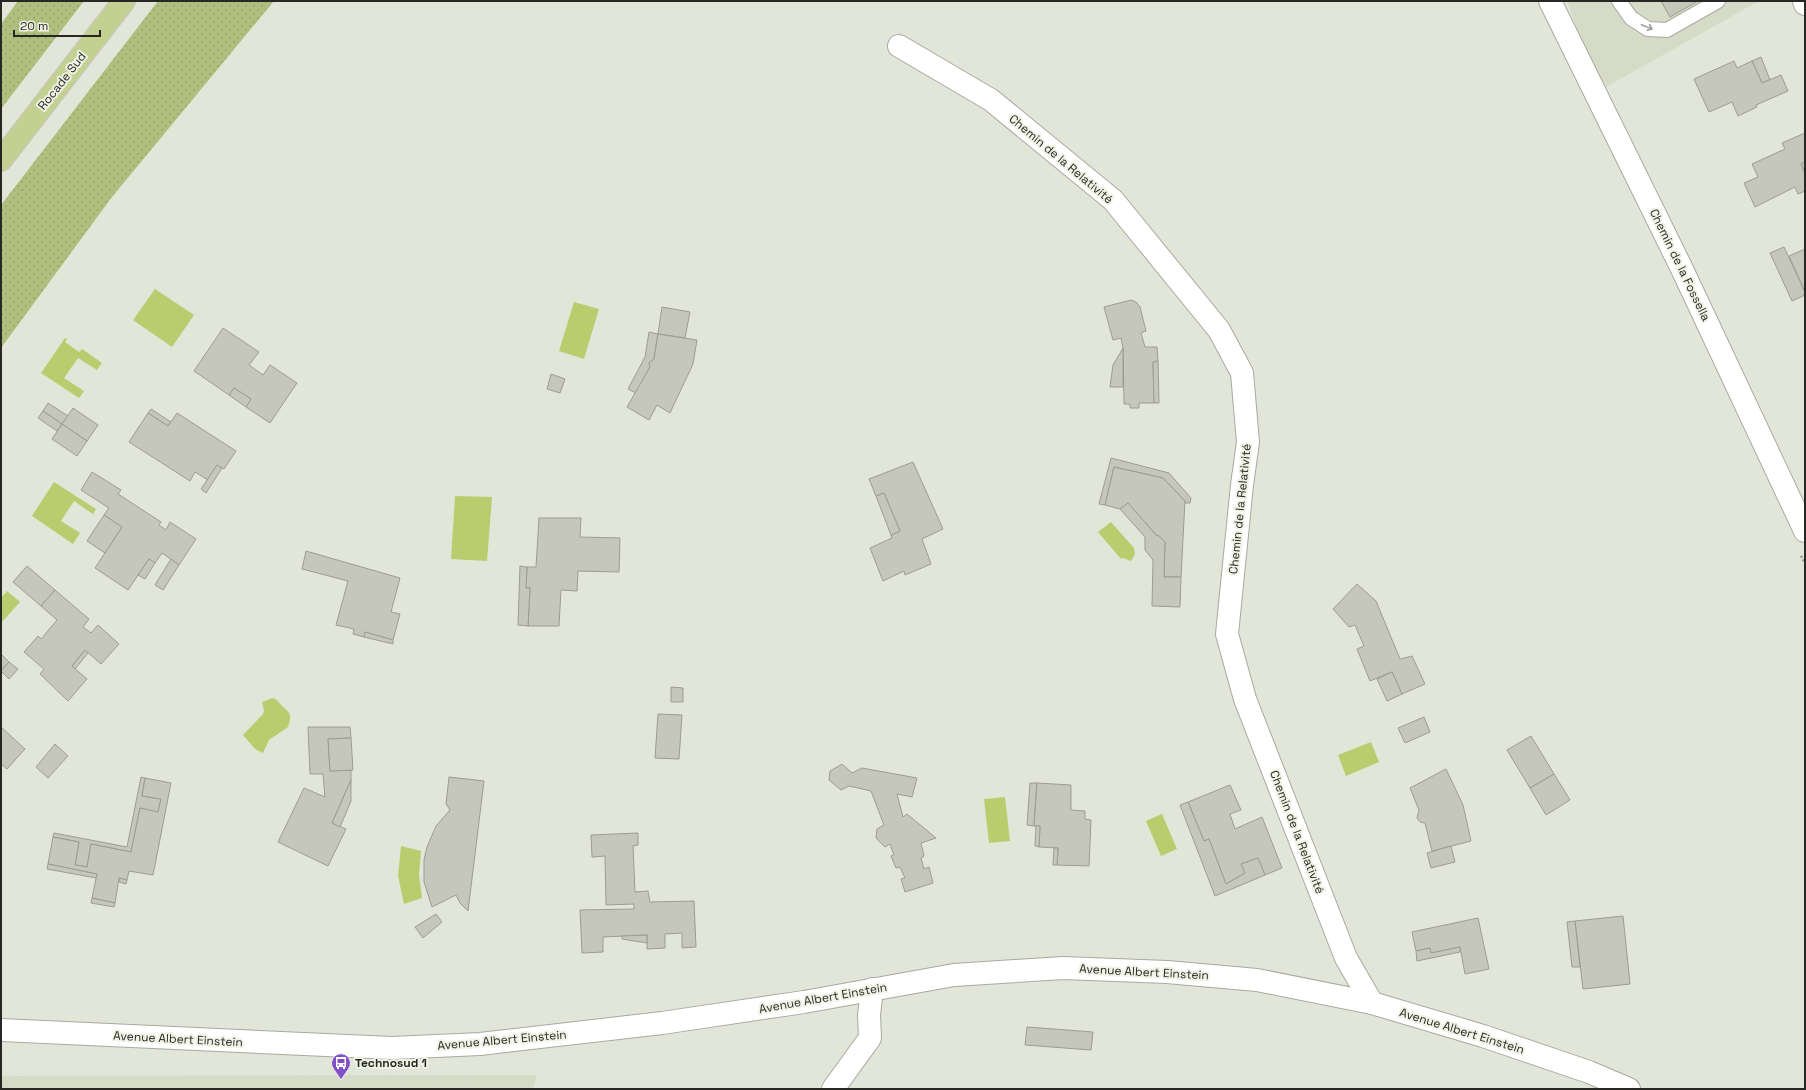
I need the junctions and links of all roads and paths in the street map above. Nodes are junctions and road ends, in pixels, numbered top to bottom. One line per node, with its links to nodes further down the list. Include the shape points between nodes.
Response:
1 (124, 1): 8 (main road, Rocade Sud)
2 (1550, 1): 9 (street, Chemin de la Fossella, via 1682,269)
3 (1620, 1): 4 (lane, one-way to 4, via 1631,18 1648,29 1667,30)
4 (1718, 1)
5 (1804, 1): 6 (street)
6 (1805, 4)
7 (899, 46): 11 (street, Chemin de la Relativité, via 991,100 1113,200 1219,330 1242,372 1248,442 1227,634 1245,699 1340,944)
8 (1, 160)
9 (1805, 531)
10 (872, 990): 11 (street, Avenue Albert Einstein, via 954,974 1063,968 1167,972 1257,980); 12 (street, Avenue Albert Einstein, via 662,1023 480,1044 384,1047); 13 (street, via 870,1038)
11 (1372, 1003): 14 (street, Avenue Albert Einstein, via 1483,1036 1589,1072)
12 (1, 1030)
13 (833, 1089)
14 (1629, 1089)

